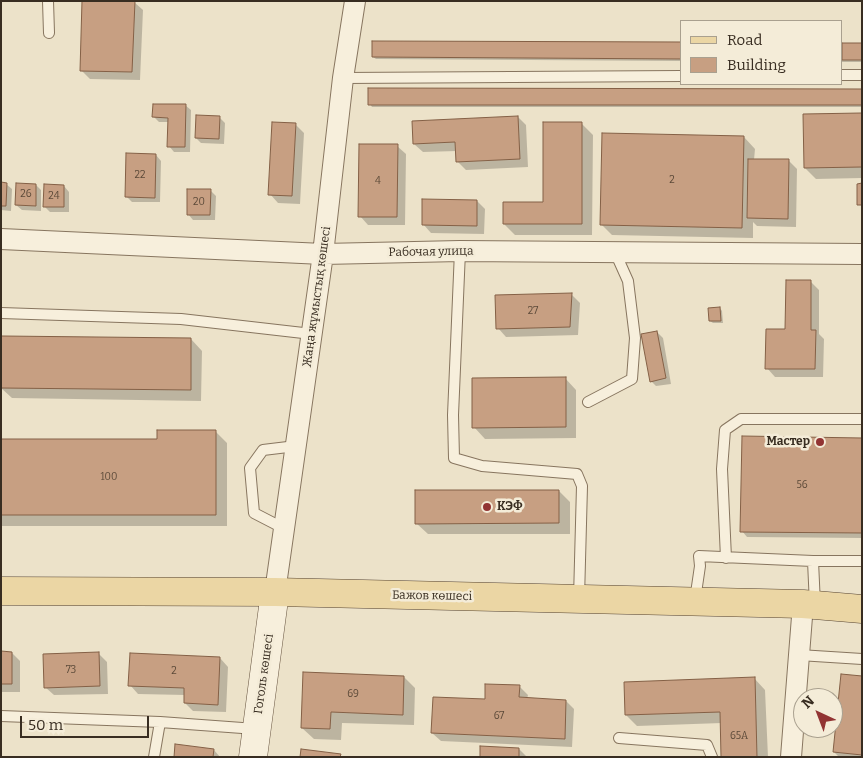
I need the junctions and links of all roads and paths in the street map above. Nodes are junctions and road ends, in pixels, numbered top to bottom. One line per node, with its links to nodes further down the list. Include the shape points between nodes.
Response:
1 (48, 1): 3 (lane)
2 (355, 1): 7 (street, Жаңа жұмыстық көшесі)
3 (49, 33)
4 (843, 75): 5 (lane)
5 (862, 75)
6 (680, 76): 7 (lane)
7 (343, 78): 11 (street, Жаңа жұмыстық көшесі)
8 (1, 239): 11 (street, Рабочая улица)
9 (460, 252): 10 (street, Рабочая улица); 11 (street, Рабочая улица); 24 (lane, via 454,458 482,466 577,474 582,486)
10 (615, 252): 12 (street, Рабочая улица); 15 (lane, via 628,281 635,338 632,379)
11 (323, 254): 14 (street, Жаңа жұмыстық көшесі)
12 (862, 254)
13 (1, 313): 14 (lane, via 181,319)
14 (312, 334): 17 (street, Жаңа жұмыстық көшесі)
15 (588, 402)
16 (862, 419): 19 (lane, via 742,419 725,430 722,469)
17 (296, 446): 18 (street, Жаңа жұмыстық көшесі); 18 (lane, via 263,450 250,468 254,514)
18 (284, 529): 23 (street, Жаңа жұмыстық көшесі)
19 (726, 558): 20 (lane); 25 (lane, via 699,556)
20 (813, 561): 21 (lane); 26 (lane)
21 (862, 561)
22 (1, 590): 23 (main road, Бажов көшесі)
23 (275, 592): 24 (main road, Бажов көшесі); 32 (main road, Гоголь көшесі)
24 (579, 599): 25 (main road, Бажов көшесі)
25 (695, 601): 26 (main road, Бажов көшесі)
26 (809, 604): 27 (main road, Бажов көшесі); 28 (street)
27 (862, 609)
28 (799, 655): 29 (lane); 37 (street)
29 (862, 659)
30 (1, 716): 31 (lane)
31 (160, 722): 32 (lane); 34 (lane)
32 (256, 729): 35 (main road, Гоголь көшесі)
33 (619, 738): 36 (lane, via 707,745)
34 (154, 757)
35 (253, 757)
36 (712, 757)
37 (791, 757)

